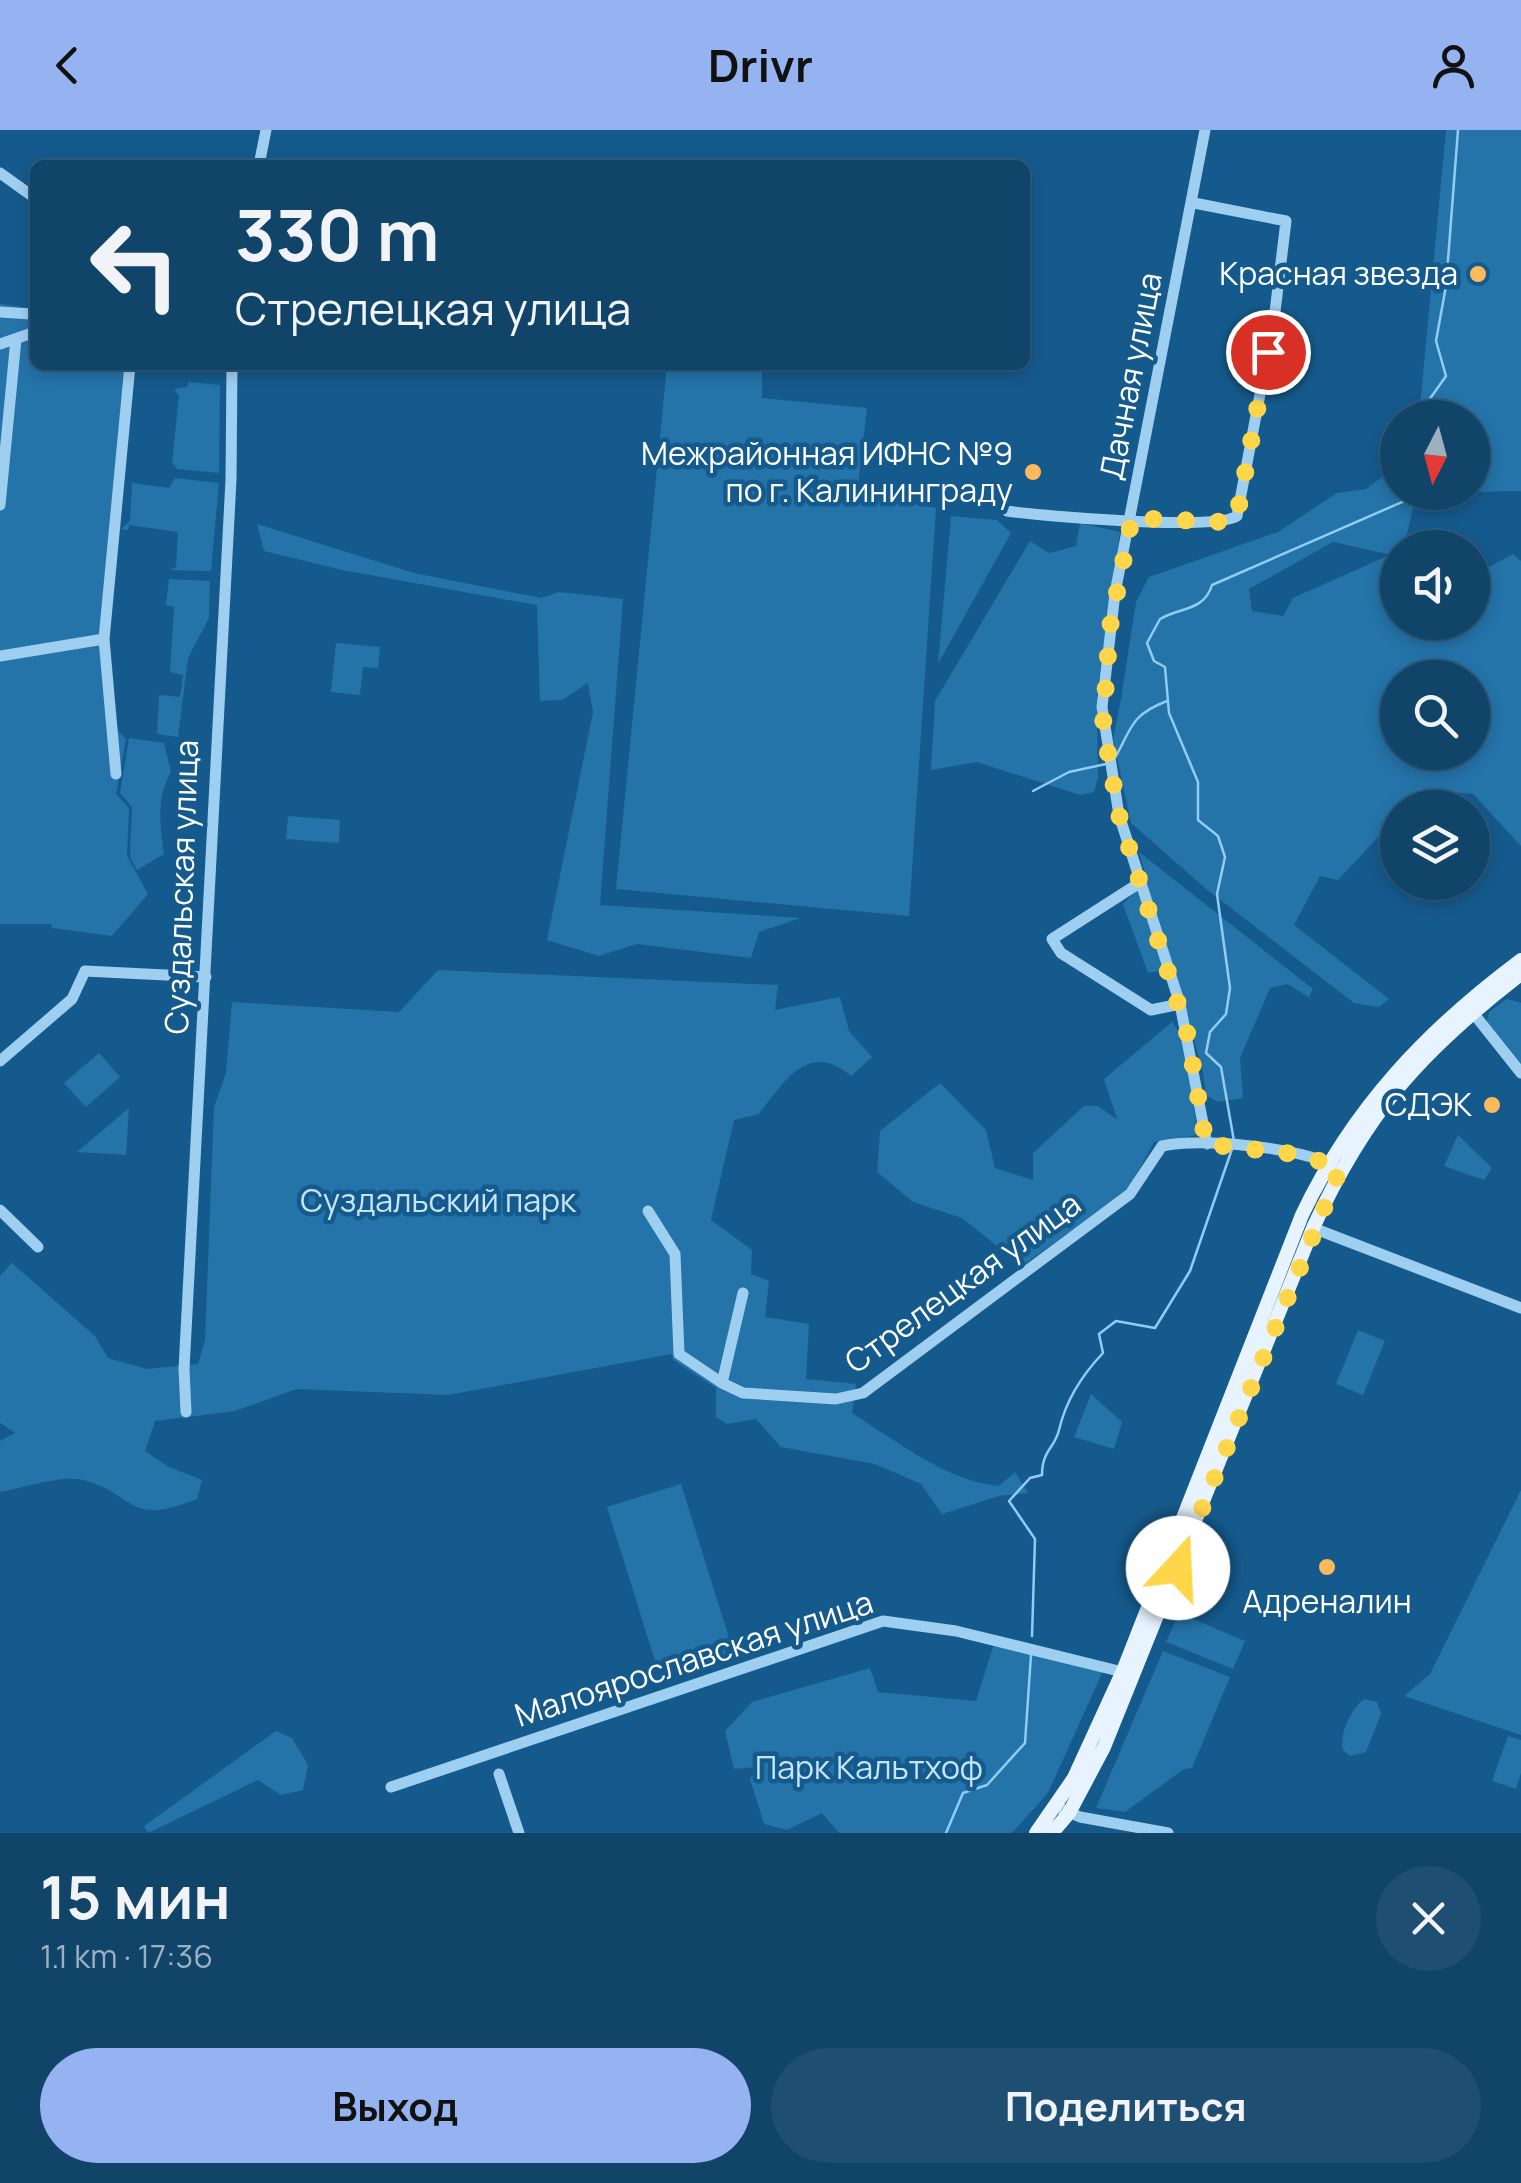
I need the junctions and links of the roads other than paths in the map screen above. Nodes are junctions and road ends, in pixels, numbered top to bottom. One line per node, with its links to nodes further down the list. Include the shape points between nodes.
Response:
1 (266, 130): 3 (street)
2 (1205, 130): 6 (street, Дачная улица)
3 (260, 160)
4 (0, 173): 5 (street)
5 (30, 194)
6 (1194, 202): 17 (street, Дачная улица); 17 (street, via 1286,221 1239,511 1226,522)
7 (0, 312): 8 (street)
8 (30, 314)
9 (30, 334): 10 (street)
10 (16, 339): 11 (street); 14 (street)
11 (0, 344)
12 (130, 370): 18 (street)
13 (232, 370): 24 (street, Суздальская улица)
14 (5, 399): 15 (street)
15 (0, 501)
16 (1007, 511): 17 (street)
17 (1132, 518): 21 (street, Дачная улица, via 1104,666 1107,756)
18 (104, 640): 19 (street); 20 (street)
19 (0, 656)
20 (116, 774)
21 (1141, 882): 25 (street, Дачная улица); 25 (street, via 1052,939 1061,953 1151,1010)
22 (1521, 960): 26 (main road)
23 (1521, 974): 26 (main road)
24 (206, 977): 27 (street, via 85,971 72,999); 38 (street, Суздальская улица)
25 (1180, 1004): 29 (street)
26 (1468, 1007): 28 (street); 30 (main road)
27 (0, 1061)
28 (1521, 1074)
29 (1206, 1144): 30 (street, Стрелецкая улица); 37 (street, Стрелецкая улица, via 1162,1146 1130,1194 863,1393 836,1399 758,1394)
30 (1334, 1166): 33 (main road); 39 (main road, via 1302,1216)
31 (0, 1210): 34 (street)
32 (648, 1211): 37 (street, Стрелецкая улица, via 675,1254 678,1354)
33 (1313, 1228): 36 (street); 39 (main road)
34 (38, 1246)
35 (744, 1293): 37 (street)
36 (1521, 1308)
37 (722, 1383)
38 (186, 1412)
39 (1129, 1673): 41 (street, Малоярославская улица, via 956,1631 883,1622); 42 (main road)
40 (499, 1774): 43 (street)
41 (391, 1787)
42 (1063, 1810): 44 (main road); 45 (main road); 46 (street)
43 (519, 1833)
44 (1036, 1833)
45 (1052, 1833)
46 (1168, 1833)

